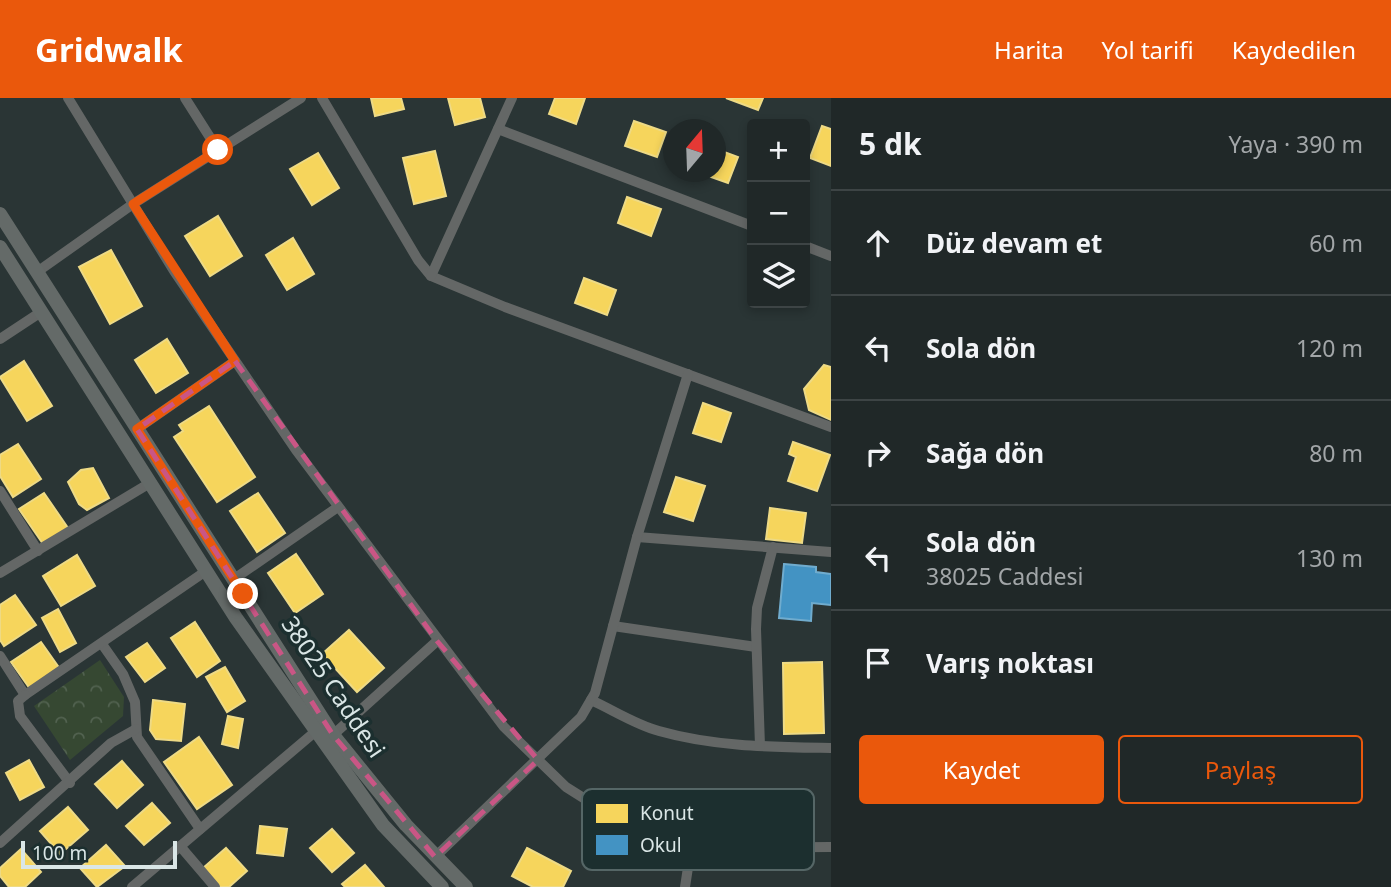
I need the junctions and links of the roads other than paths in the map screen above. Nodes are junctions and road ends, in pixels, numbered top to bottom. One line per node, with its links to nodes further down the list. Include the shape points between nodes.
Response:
1 (68, 98): 8 (street)
2 (185, 98): 7 (street)
3 (301, 98): 7 (street)
4 (322, 98): 15 (street)
5 (512, 98): 6 (street)
6 (498, 129): 10 (street); 15 (street)
7 (218, 150): 8 (street)
8 (133, 204): 14 (street); 18 (street)
9 (0, 214): 14 (main road, 38025 Caddesi)
10 (747, 224)
11 (0, 247): 16 (main road, 38025 Caddesi)
12 (810, 248): 13 (street)
13 (831, 256)
14 (37, 272): 21 (main road, 38025 Caddesi)
15 (431, 276): 19 (street)
16 (41, 312): 17 (street); 22 (main road, 38025 Caddesi)
17 (0, 339)
18 (235, 361): 21 (street); 24 (street)
19 (688, 374): 20 (street); 25 (street)
20 (831, 427)
21 (137, 429): 31 (main road, 38025 Caddesi)
22 (150, 483): 27 (street); 29 (main road, 38025 Caddesi)
23 (0, 491): 27 (street)
24 (338, 507): 31 (street); 33 (street)
25 (637, 537): 26 (street); 32 (street)
26 (773, 547): 28 (street); 35 (street, via 757,608)
27 (38, 551): 30 (street)
28 (831, 552)
29 (206, 571): 34 (street); 40 (main road, 38025 Caddesi)
30 (0, 573)
31 (234, 579): 41 (main road, 38025 Caddesi)
32 (613, 626): 35 (street); 38 (street)
33 (437, 641): 41 (street); 44 (street, via 504,727)
34 (102, 644): 37 (street); 39 (street, via 135,702)
35 (756, 646): 42 (street)
36 (0, 656): 37 (street)
37 (25, 695): 45 (street, via 18,701 20,716)
38 (591, 699): 42 (street, via 657,731); 44 (street, via 581,717)
39 (136, 729): 45 (street, via 111,743); 47 (street)
40 (316, 731): 47 (street); 53 (main road, 38025 Caddesi, via 383,825)
41 (333, 735): 50 (main road, 38025 Caddesi)
42 (760, 746): 43 (street)
43 (831, 748)
44 (538, 760): 46 (street); 50 (street)
45 (70, 783): 48 (street)
46 (582, 797)
47 (200, 829): 49 (street)
48 (0, 843)
49 (180, 846): 51 (street); 52 (street)
50 (435, 857): 54 (main road, 38025 Caddesi)
51 (132, 887)
52 (215, 887)
53 (442, 887)
54 (466, 887)

